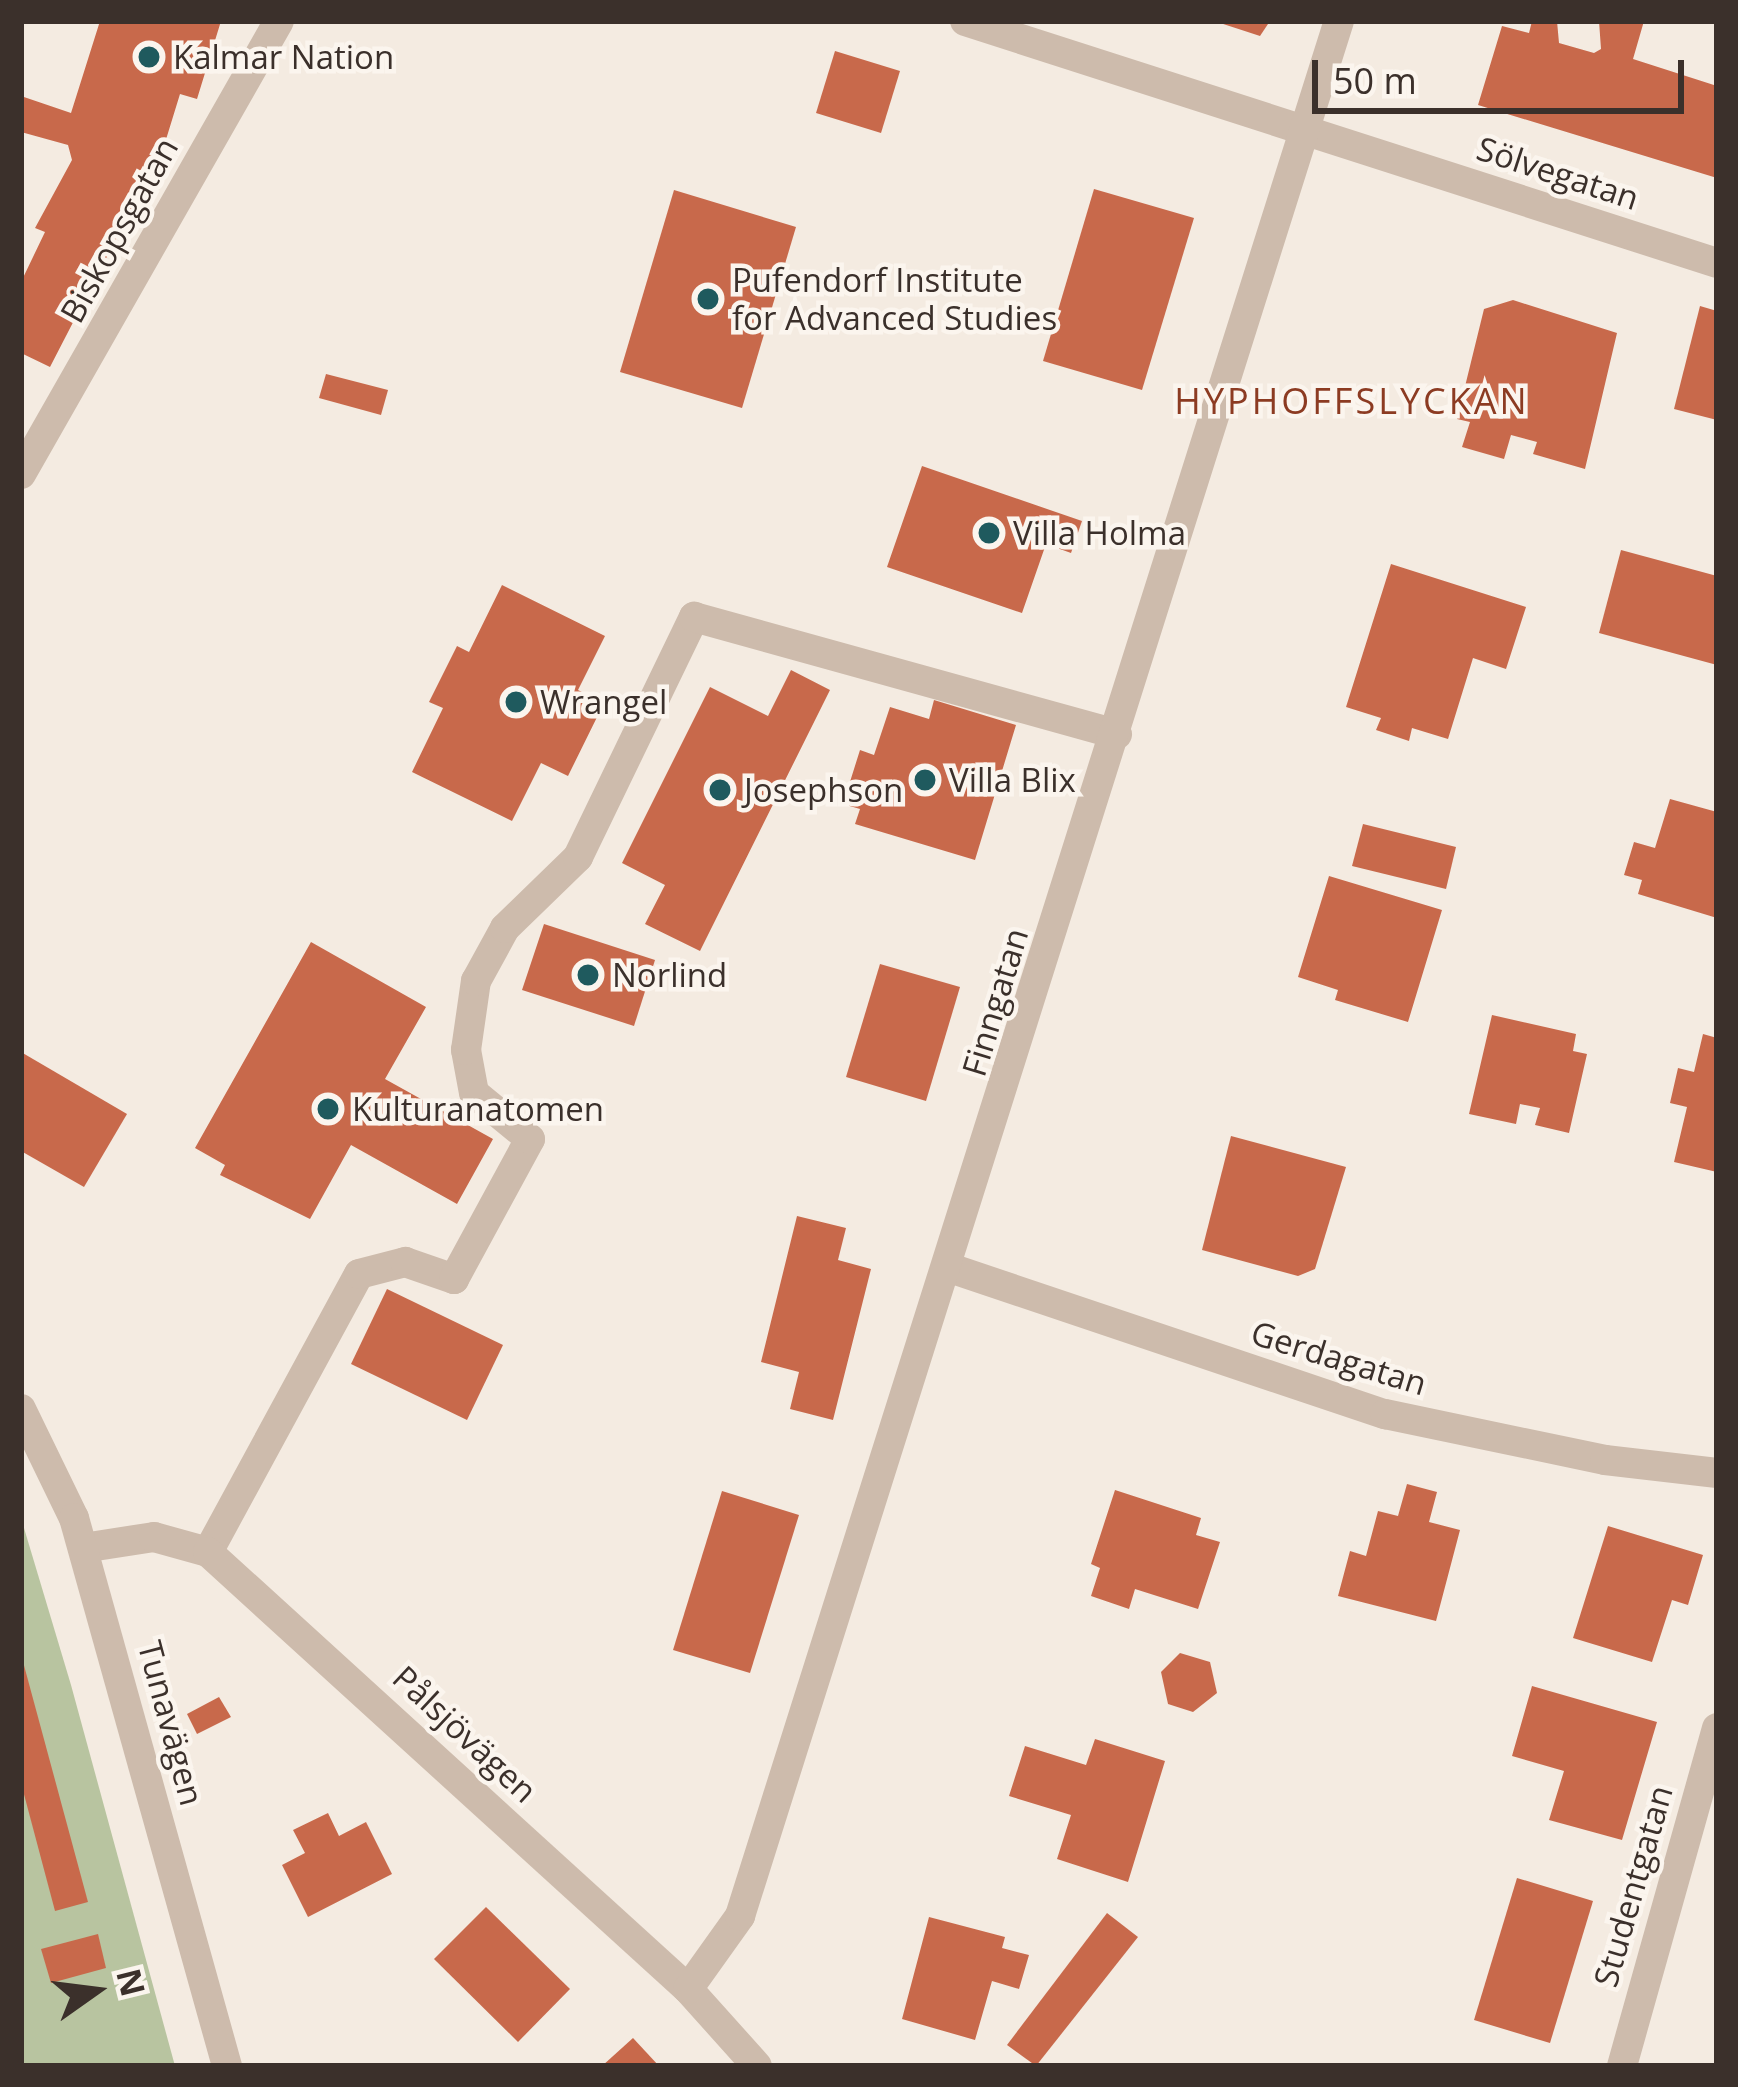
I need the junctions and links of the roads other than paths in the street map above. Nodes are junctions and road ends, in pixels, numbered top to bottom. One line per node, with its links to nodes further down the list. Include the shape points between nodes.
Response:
1 (279, 21): 6 (street, Biskopsgatan)
2 (965, 21): 4 (street, Sölvegatan)
3 (1339, 21): 4 (street, Finngatan)
4 (1307, 126): 5 (street, Sölvegatan); 7 (street, Finngatan)
5 (1717, 263)
6 (21, 474)
7 (1118, 734): 8 (street, Finngatan); 12 (street, via 694,616 578,857 505,928 476,981 466,1050 474,1093 530,1139 454,1279 405,1262 359,1274)
8 (950, 1268): 10 (street, Gerdagatan, via 1385,1414 1605,1460); 14 (street, Finngatan, via 740,1916)
9 (21, 1408): 11 (street, Tunavägen)
10 (1717, 1473)
11 (83, 1548): 12 (street, Pålsjövägen, via 154,1537); 15 (street, Tunavägen)
12 (208, 1552): 14 (street, Pålsjövägen)
13 (1717, 1728): 17 (street, Studentgatan)
14 (688, 1989): 16 (street, Pålsjövägen)
15 (227, 2066)
16 (758, 2066)
17 (1622, 2066)

